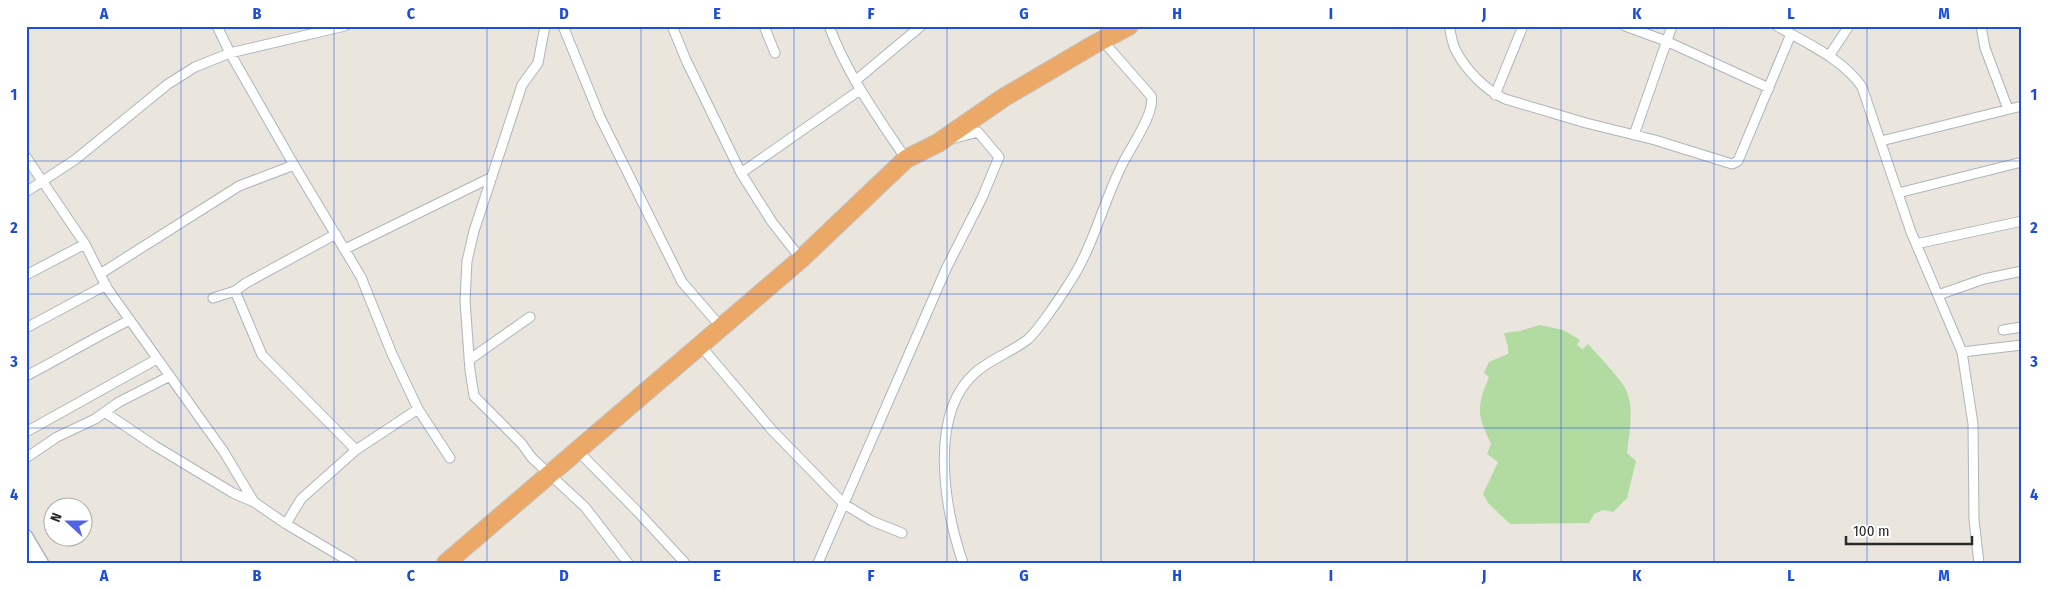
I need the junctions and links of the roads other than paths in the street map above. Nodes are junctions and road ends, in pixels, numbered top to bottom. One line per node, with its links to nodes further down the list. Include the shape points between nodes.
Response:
1 (217, 26): 21 (street)
2 (345, 26): 21 (street)
3 (545, 26): 37 (street, via 538,62 522,84)
4 (563, 26): 56 (street, via 600,117 682,282)
5 (672, 26): 36 (street)
6 (764, 26): 20 (street)
7 (829, 26): 23 (street)
8 (921, 26): 23 (street)
9 (1129, 26): 18 (highway)
10 (1449, 26): 26 (street, via 1457,52 1478,80)
11 (1523, 26): 26 (street)
12 (1625, 26): 19 (street)
13 (1672, 26): 19 (street)
14 (1777, 26): 17 (street)
15 (1849, 26): 22 (street)
16 (1981, 26): 28 (street, via 1985,48)
17 (1791, 34): 22 (street); 24 (street)
18 (1102, 40): 31 (highway, via 1004,98); 87 (street, via 1151,96 1152,104 1114,179 1089,248 1069,284 1029,338 975,373 961,389 954,405 945,436 945,477 950,520)
19 (1666, 41): 24 (street); 29 (street)
20 (775, 53)
21 (230, 54): 35 (street); 38 (street, via 195,67 168,84 76,159)
22 (1829, 56): 30 (street, via 1854,75 1862,87)
23 (855, 81): 25 (street)
24 (1769, 88): 29 (street, via 1736,164)
25 (860, 90): 33 (street); 36 (street)
26 (1496, 95): 29 (street)
27 (2022, 106): 28 (street)
28 (2008, 109): 30 (street)
29 (1634, 135)
30 (1881, 141): 40 (street)
31 (938, 143): 33 (highway); 76 (street, via 978,132 999,157 946,269)
32 (26, 157): 38 (street)
33 (906, 159): 46 (highway)
34 (2022, 162): 40 (street)
35 (294, 165): 42 (street); 48 (street, via 239,186)
36 (741, 174): 46 (street)
37 (492, 177): 45 (street); 64 (street, via 467,261 465,301)
38 (42, 182): 39 (street); 43 (street)
39 (26, 192)
40 (1898, 193): 44 (street)
41 (2022, 221): 44 (street)
42 (336, 234): 45 (street); 51 (street)
43 (85, 244): 48 (street); 49 (street)
44 (1916, 244): 52 (street)
45 (345, 249): 67 (street, via 361,277)
46 (801, 259): 56 (highway)
47 (2022, 271): 52 (street)
48 (100, 274): 50 (street)
49 (26, 275)
50 (106, 285): 55 (street); 58 (street)
51 (235, 291): 53 (street); 70 (street, via 262,355)
52 (1938, 295): 62 (street)
53 (213, 298)
54 (530, 317): 64 (street)
55 (130, 320): 63 (street); 65 (street)
56 (721, 327): 60 (highway)
57 (2022, 327): 59 (street)
58 (26, 328)
59 (2003, 330)
60 (700, 345): 71 (highway); 76 (street, via 772,430)
61 (2022, 345): 62 (street)
62 (1962, 352): 88 (street, via 1973,424 1974,520)
63 (157, 359): 66 (street); 69 (street)
64 (469, 360): 74 (street, via 474,396)
65 (26, 376)
66 (170, 376): 68 (street, via 119,402); 75 (street, via 224,452)
67 (418, 409): 70 (street); 73 (street)
68 (106, 413): 72 (street, via 57,436); 75 (street, via 163,451)
69 (26, 432)
70 (356, 450): 77 (street, via 301,499)
71 (577, 450): 74 (highway); 85 (street)
72 (26, 458)
73 (450, 458)
74 (549, 474): 83 (highway); 84 (street, via 585,507)
75 (254, 502): 77 (street)
76 (844, 504): 78 (street, via 872,521); 86 (street)
77 (286, 524): 82 (street)
78 (902, 532)
79 (26, 536): 81 (street)
80 (26, 557): 81 (street)
81 (42, 562)
82 (352, 563)
83 (446, 563)
84 (628, 563)
85 (684, 563)
86 (818, 563)
87 (963, 563)
88 (1979, 563)

